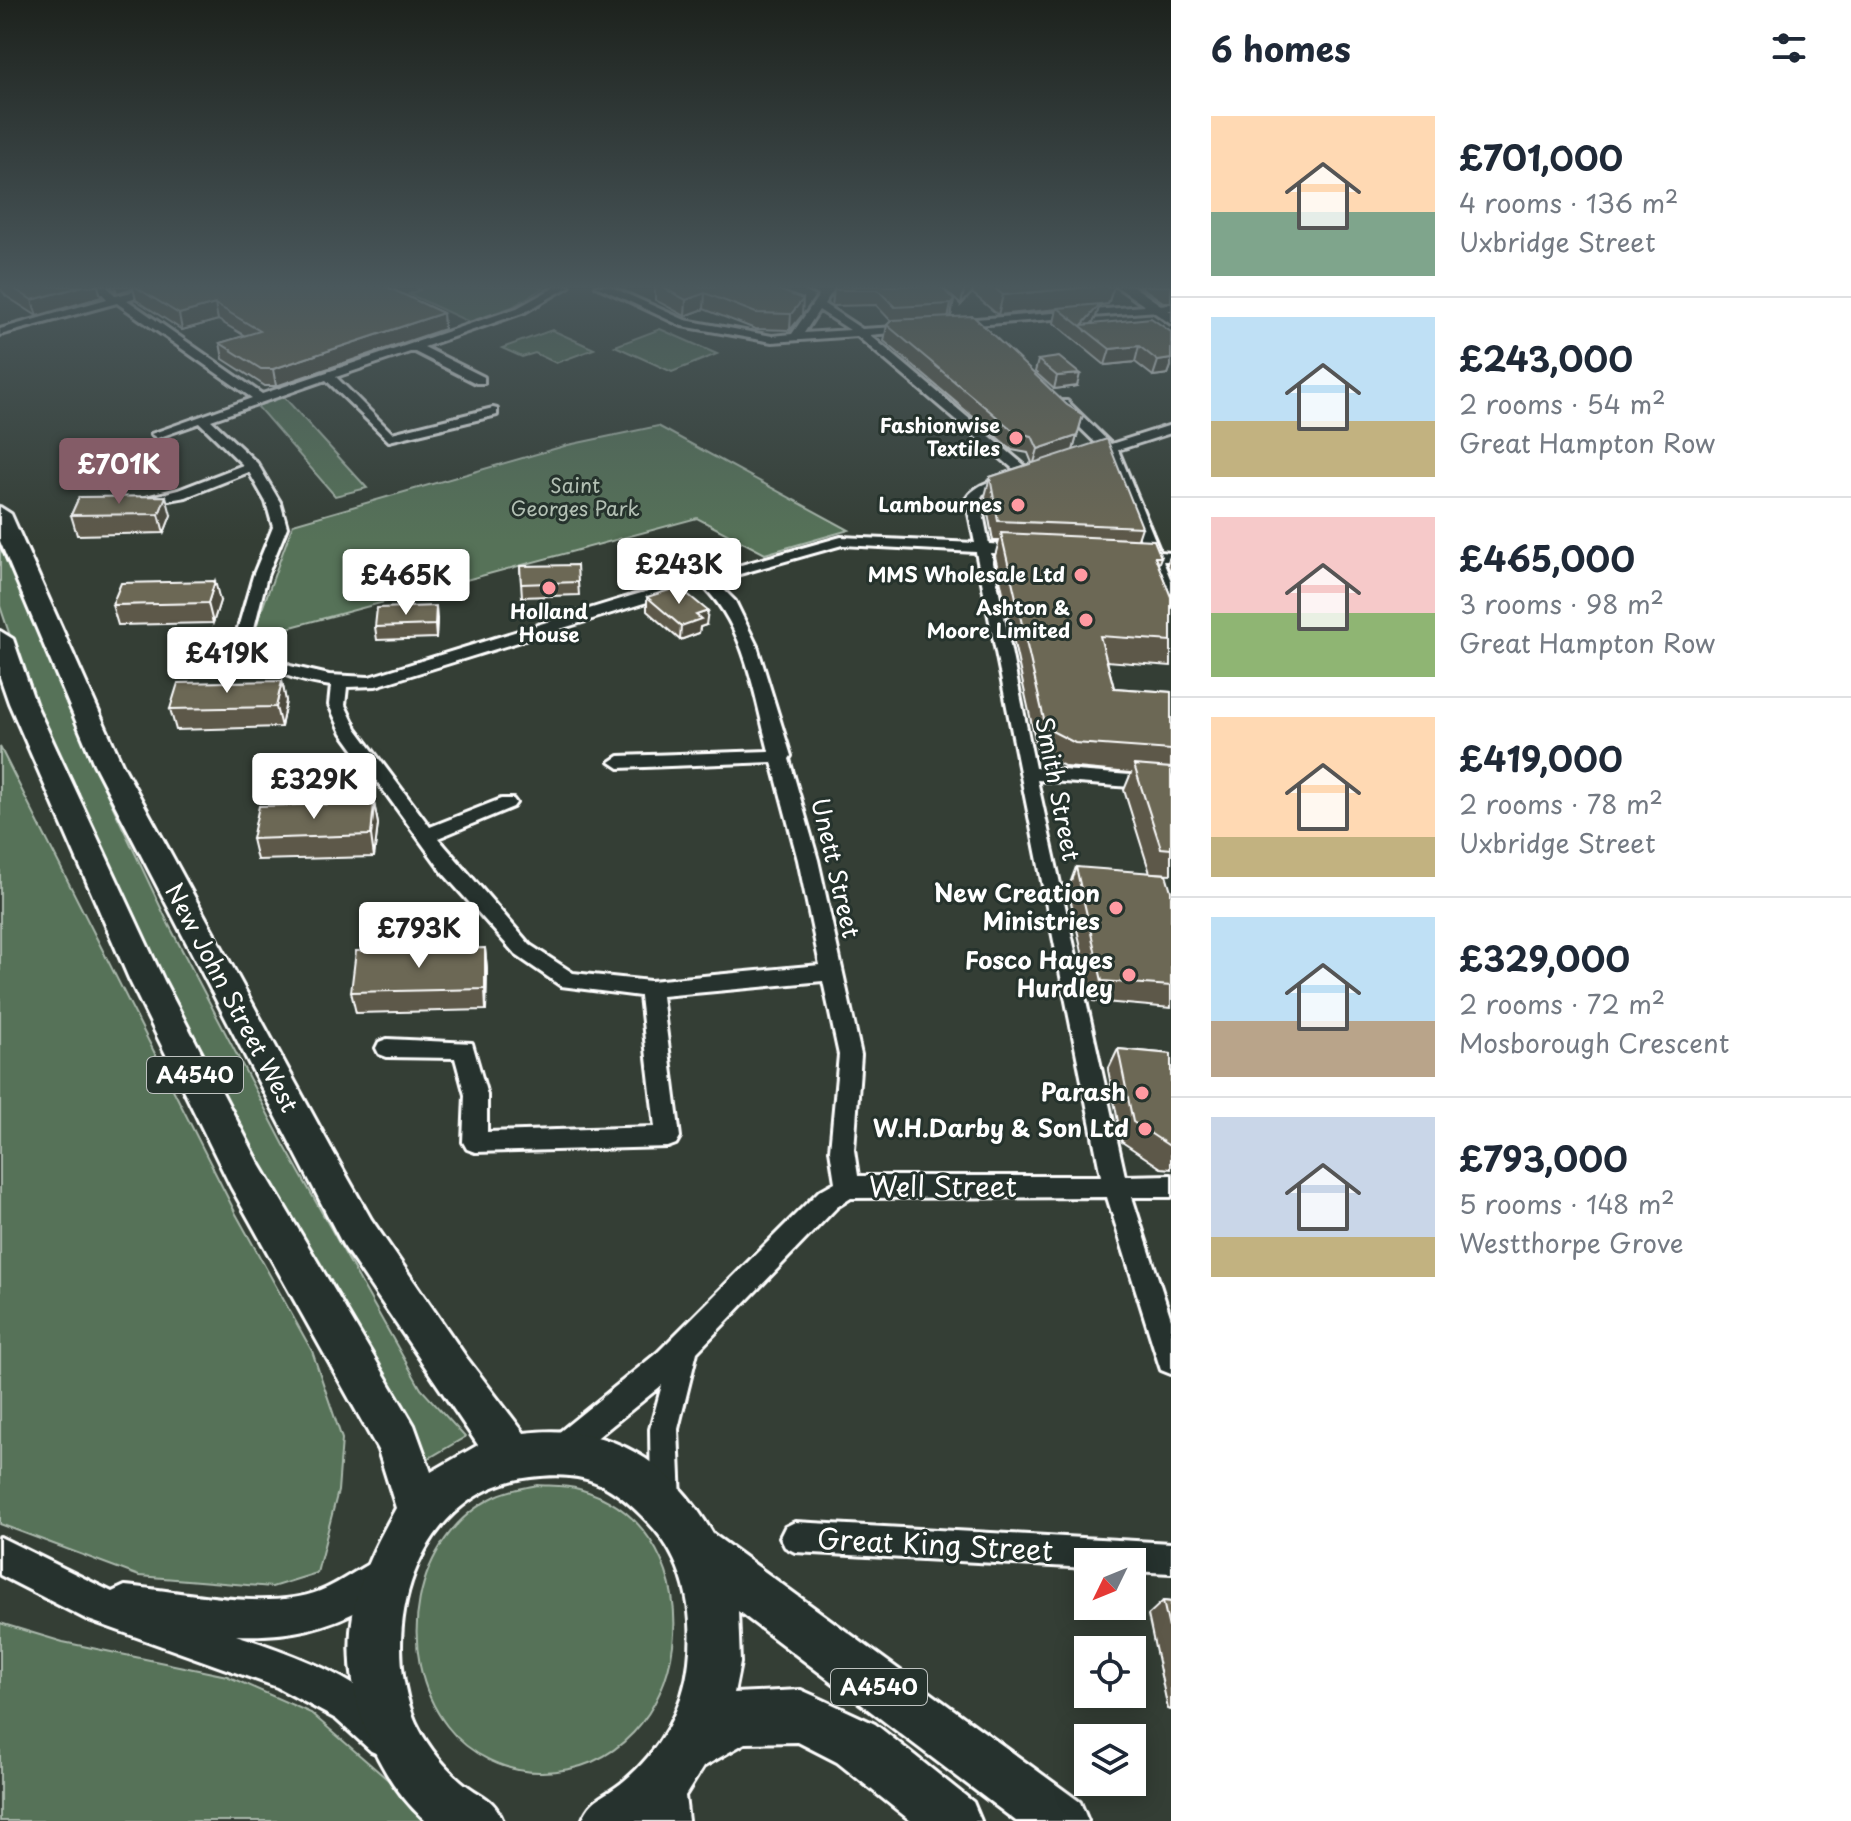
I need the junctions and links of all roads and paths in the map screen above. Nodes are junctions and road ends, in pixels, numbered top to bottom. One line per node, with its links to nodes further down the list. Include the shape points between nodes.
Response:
1 (220, 371): 10 (street)
2 (342, 371): 6 (street)
3 (462, 371): 7 (street)
4 (909, 371): 20 (street, Smith Street, via 1036,472 975,494)
5 (494, 375): 7 (street)
6 (328, 376): 10 (street); 11 (street, via 389,437)
7 (480, 380): 8 (street)
8 (465, 386)
9 (1054, 396): 15 (street)
10 (260, 398): 12 (street)
11 (493, 412)
12 (203, 419): 14 (street); 17 (street)
13 (1171, 429): 15 (street)
14 (157, 434)
15 (1109, 448): 16 (street); 23 (street)
16 (1069, 461)
17 (252, 466): 18 (street, via 181,494); 28 (street, via 273,502 280,533 260,576 246,628 264,657)
18 (120, 503)
19 (0, 514): 44 (highway, New John Street West / A4540, via 108,764 326,1176 357,1232)
20 (985, 548): 21 (street); 25 (street, via 841,541); 31 (street, Smith Street)
21 (1036, 550)
22 (1124, 554): 23 (street)
23 (1153, 556): 24 (street); 26 (street)
24 (1171, 557)
25 (704, 579): 28 (street, via 370,682); 29 (street, Unett Street, via 727,601 749,646)
26 (1171, 600)
27 (0, 639): 46 (highway, A4540, via 22,703 147,981 245,1175 398,1441)
28 (339, 684): 34 (street, via 337,705 348,729)
29 (782, 756): 30 (street); 35 (street, Unett Street)
30 (619, 762)
31 (1027, 773): 32 (street); 40 (street, Smith Street)
32 (1171, 784)
33 (507, 803): 34 (street)
34 (425, 836): 36 (street, via 523,950 568,980)
35 (833, 972): 36 (street); 39 (street, Unett Street, via 850,1055 842,1150)
36 (650, 989): 37 (street, via 668,1137 475,1142 476,1095 464,1049)
37 (387, 1048)
38 (1171, 1186): 40 (street, Well Street)
39 (848, 1187): 40 (street, Well Street); 41 (street, Well Street, via 828,1199)
40 (1117, 1187): 42 (street, Smith Street)
41 (685, 1348): 43 (street, Well Street); 45 (street, Well Street, via 664,1429)
42 (1171, 1361)
43 (559, 1451): 44 (highway, A4540); 45 (highway, A4540, via 598,1458 634,1476)
44 (513, 1455): 46 (highway, A4540, via 480,1466 448,1486)
45 (666, 1502): 48 (highway, A4540)
46 (421, 1513): 51 (highway, A4540)
47 (795, 1537): 50 (street, Great King Street)
48 (699, 1552): 53 (highway, A4540, via 714,1598 718,1648 710,1699); 59 (highway, A4540)
49 (0, 1555): 52 (street)
50 (1171, 1558)
51 (385, 1574): 52 (street, via 305,1614 250,1617); 54 (highway, A4540, via 373,1632 377,1692)
52 (86, 1601): 54 (street, via 286,1671 350,1705)
53 (689, 1747): 55 (highway, A4540); 58 (highway, A4540, via 739,1717 801,1716 856,1743)
54 (399, 1749): 56 (highway, A4540, via 429,1789)
55 (659, 1805): 57 (highway, A4540)
56 (476, 1821)
57 (609, 1821)
58 (954, 1821)
59 (1061, 1821)

